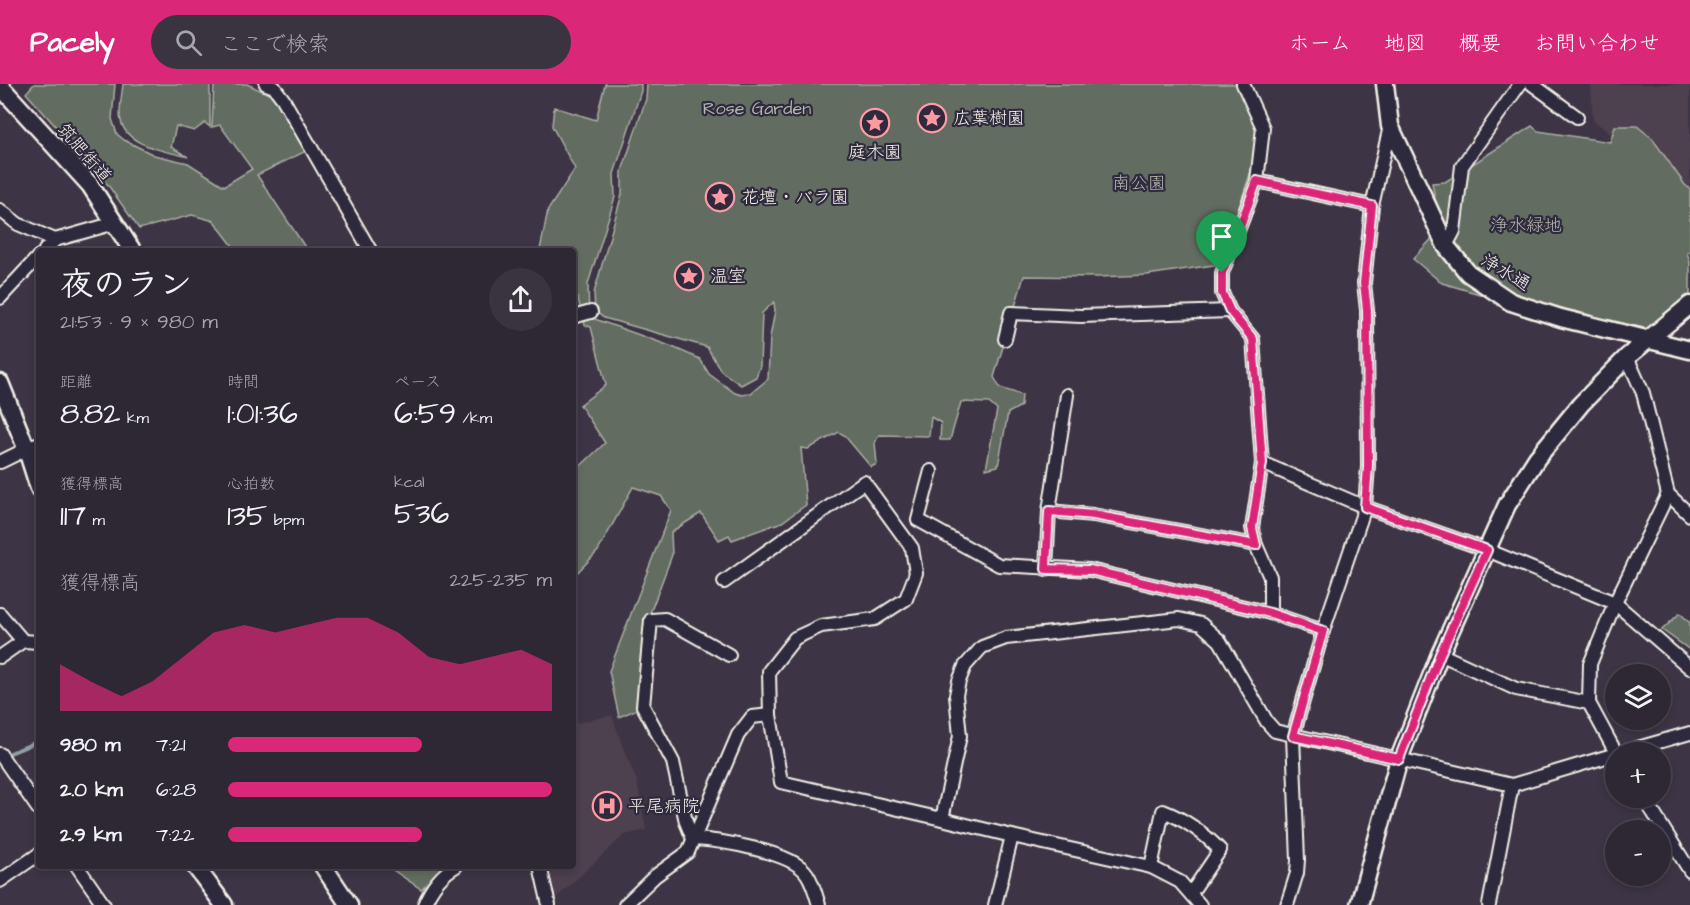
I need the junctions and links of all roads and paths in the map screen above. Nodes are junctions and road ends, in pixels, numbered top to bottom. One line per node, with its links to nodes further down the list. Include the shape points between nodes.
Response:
1 (266, 84): 17 (street, via 274,87 283,99)
2 (1244, 84): 9 (street, via 1263,128)
3 (1385, 84): 8 (street, 浄水通)
4 (1520, 84): 14 (street, via 1462,166 1454,231)
5 (1532, 84): 7 (street)
6 (0, 86): 12 (street, 筑肥街道, via 90,185)
7 (1577, 117)
8 (1390, 126): 10 (street); 14 (street, 浄水通)
9 (1257, 181): 10 (street); 21 (street, via 1222,273 1222,293)
10 (1372, 206): 36 (street, via 1364,283 1368,466)
11 (0, 210): 13 (street, via 18,224)
12 (115, 223): 13 (street); 16 (street, 筑肥街道)
13 (55, 240): 15 (street)
14 (1446, 246): 25 (street, 浄水通, via 1468,273 1511,302)
15 (47, 248)
16 (131, 248)
17 (369, 248)
18 (36, 259): 19 (street)
19 (0, 298)
20 (1690, 305): 25 (street)
21 (1230, 311): 24 (street, via 1081,316 1011,313); 32 (street, via 1253,339)
22 (591, 312): 23 (street)
23 (576, 316)
24 (1005, 339)
25 (1647, 339): 26 (street, 浄水通); 27 (street)
26 (1690, 350)
27 (1627, 357): 35 (street, via 1643,393); 40 (street, via 1581,404 1537,458 1507,505)
28 (0, 383): 30 (street)
29 (1067, 395): 37 (street)
30 (33, 447): 31 (street); 33 (street)
31 (0, 462)
32 (1262, 463): 36 (street); 39 (street, via 1252,528)
33 (36, 468)
34 (931, 471): 41 (street, via 918,520 999,565)
35 (1668, 494): 38 (street); 43 (street)
36 (1365, 507): 40 (street); 46 (street)
37 (1049, 511): 39 (street, via 1093,515); 41 (street)
38 (1690, 515)
39 (1256, 545): 44 (street, via 1270,577)
40 (1487, 550): 43 (street); 49 (street)
41 (1046, 569): 44 (street, via 1090,570)
42 (724, 582): 54 (street, via 864,482 912,548 916,573 906,599 874,619 821,626 795,638 769,670)
43 (1615, 603): 52 (street); 53 (street, via 1590,664)
44 (1270, 613): 46 (street)
45 (0, 614): 47 (street)
46 (1323, 631): 56 (street)
47 (23, 641): 48 (street); 51 (street)
48 (36, 642)
49 (1440, 654): 53 (street, via 1516,689); 61 (street)
50 (729, 655): 67 (street, via 665,620 651,620 643,706 673,762)
51 (0, 657)
52 (1690, 668)
53 (1589, 703): 57 (street)
54 (770, 715): 65 (street, via 781,782); 67 (street, via 752,717 738,735)
55 (1690, 733): 58 (street)
56 (1293, 736): 61 (street); 65 (street, via 1275,731 1267,722 1220,641 1201,624 1179,619 1006,638 982,647 965,666 959,681 956,695 960,736); 87 (street, via 1298,860)
57 (1611, 742)
58 (1657, 742)
59 (0, 754): 63 (street)
60 (1605, 757): 62 (street)
61 (1399, 759): 62 (street); 88 (street)
62 (1512, 785): 89 (street)
63 (36, 806)
64 (1650, 808): 75 (street)
65 (942, 819): 66 (street)
66 (1012, 836): 69 (street); 85 (street)
67 (693, 839): 83 (street, via 688,852); 84 (street, via 736,844 798,864 807,874)
68 (36, 856): 76 (street)
69 (1151, 867): 77 (street, via 1180,882); 77 (street, via 1163,811 1204,833 1220,850)
70 (79, 869): 79 (street)
71 (197, 869): 80 (street)
72 (325, 869): 78 (street)
73 (452, 869): 81 (street, via 438,879)
74 (541, 869): 82 (street)
75 (1690, 871)
76 (0, 882)
77 (1191, 893): 86 (street)
78 (347, 904)
79 (104, 905)
80 (224, 905)
81 (424, 905)
82 (549, 905)
83 (625, 905)
84 (819, 905)
85 (995, 905)
86 (1200, 905)
87 (1287, 905)
88 (1359, 905)
89 (1489, 905)

